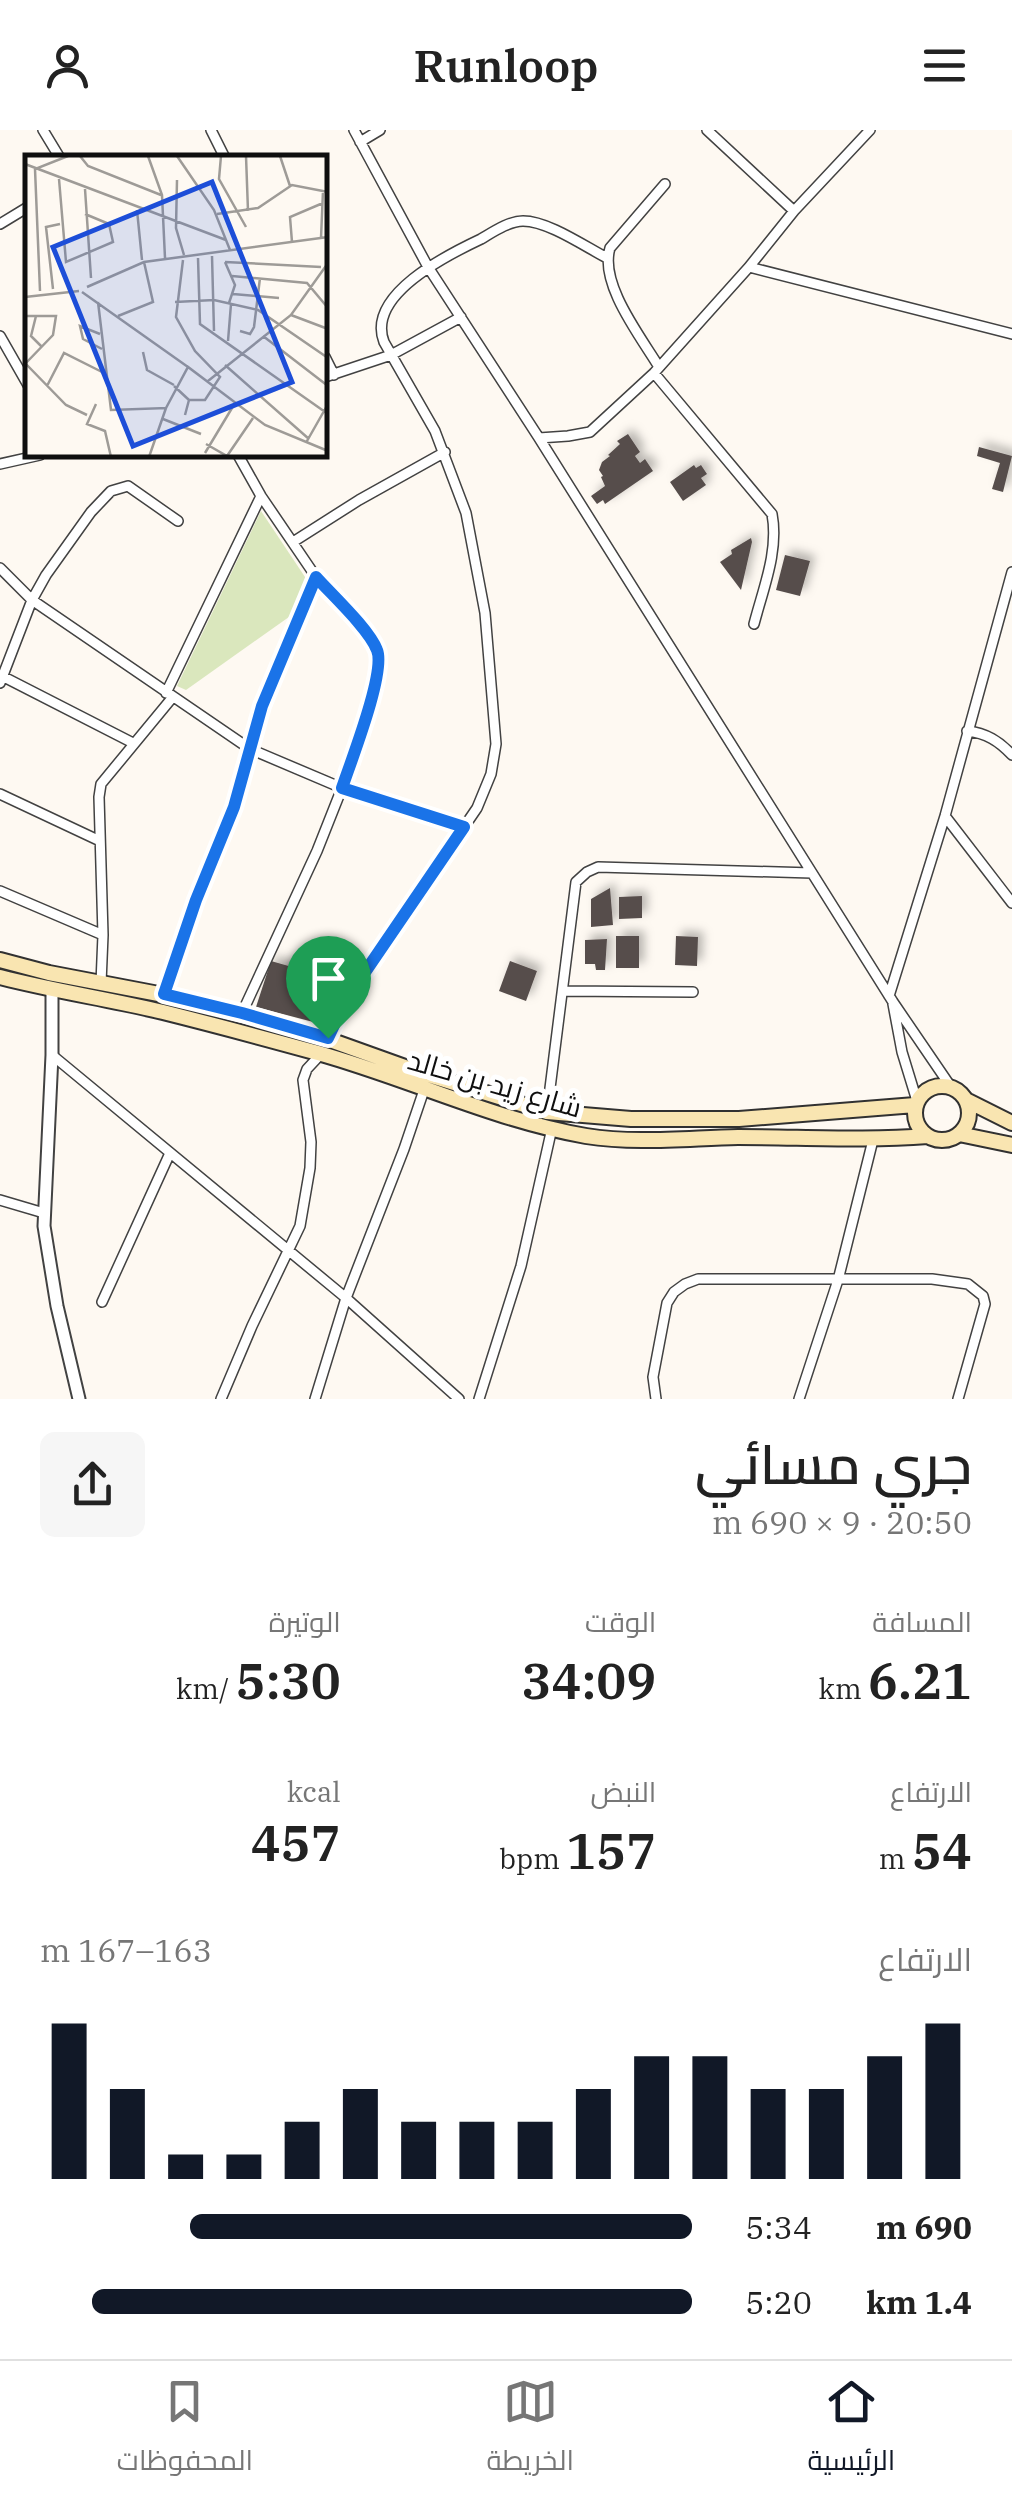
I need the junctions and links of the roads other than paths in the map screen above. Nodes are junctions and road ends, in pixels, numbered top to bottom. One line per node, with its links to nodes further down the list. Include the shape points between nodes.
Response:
1 (44, 130): 8 (street)
2 (211, 130): 9 (street)
3 (354, 130): 7 (street)
4 (380, 130): 7 (street)
5 (707, 130): 12 (street)
6 (870, 130): 12 (street)
7 (360, 142): 16 (street)
8 (58, 155)
9 (224, 155)
10 (665, 184): 14 (street)
11 (25, 209): 13 (street)
12 (794, 210): 15 (street)
13 (0, 224)
14 (607, 258): 16 (street, via 534,222 517,221); 21 (street, via 618,301)
15 (749, 266): 18 (street); 21 (street)
16 (428, 267): 17 (street); 20 (street, via 382,316)
17 (461, 318): 20 (street); 24 (street)
18 (1012, 334)
19 (0, 336): 23 (street)
20 (390, 355): 22 (street); 25 (street)
21 (657, 370): 24 (street, via 590,432); 37 (street, via 772,514 776,534)
22 (329, 376)
23 (25, 380)
24 (540, 438): 49 (street)
25 (445, 452): 31 (street); 47 (street, via 466,514 486,613 496,744 486,791)
26 (27, 458): 28 (street)
27 (240, 458): 29 (street)
28 (0, 464)
29 (261, 496): 31 (street); 39 (street)
30 (178, 522): 36 (street, via 128,486 116,488 91,512)
31 (293, 542): 34 (street)
32 (0, 568): 36 (street)
33 (1012, 572): 35 (street)
34 (316, 577): 42 (street); 44 (street, via 379,658)
35 (1010, 593): 40 (street)
36 (32, 600): 38 (street); 39 (street)
37 (754, 624)
38 (1, 678): 41 (street)
39 (169, 696): 41 (street); 42 (street)
40 (967, 732): 43 (street, via 995,740); 46 (street)
41 (133, 743): 48 (street, via 101,784)
42 (250, 749): 44 (street); 59 (street)
43 (1012, 755)
44 (342, 788): 47 (street); 61 (street)
45 (0, 794): 48 (street)
46 (945, 816): 51 (street); 60 (street)
47 (464, 827): 62 (street, via 346,1000)
48 (100, 840): 52 (street)
49 (812, 873): 57 (street, via 598,867 587,872 576,882); 60 (street)
50 (0, 891): 52 (street)
51 (1012, 903)
52 (104, 934): 55 (street)
53 (0, 960): 55 (main road, شارع زيد بن خالد)
54 (0, 977): 56 (main road, شارع زيد بن خالد)
55 (101, 983): 59 (main road, شارع زيد بن خالد)
56 (52, 991): 63 (main road, شارع زيد بن خالد); 64 (street)
57 (562, 991): 58 (street); 69 (street)
58 (692, 992)
59 (164, 994): 61 (main road, شارع زيد بن خالد)
60 (891, 999): 65 (street); 68 (street)
61 (242, 1013): 62 (main road, شارع زيد بن خالد)
62 (328, 1038): 69 (main road, شارع زيد بن خالد)
63 (322, 1054): 66 (main road, شارع زيد بن خالد); 79 (street, via 302,1080 311,1155 302,1217)
64 (52, 1055): 76 (street); 78 (street)
65 (951, 1087): 67 (main road); 68 (main road, via 931,1087)
66 (424, 1090): 71 (main road, شارع زيد بن خالد); 81 (street)
67 (966, 1100): 70 (main road); 72 (main road, via 969,1118)
68 (916, 1103): 69 (main road, شارع زيد بن خالد, via 739,1119); 73 (main road, via 916,1123)
69 (547, 1112)
70 (1012, 1123)
71 (552, 1128): 74 (main road, شارع زيد بن خالد, via 631,1140); 87 (street, via 521,1266)
72 (959, 1134): 73 (main road); 75 (main road)
73 (928, 1136): 74 (main road, شارع زيد بن خالد)
74 (873, 1140): 80 (street)
75 (1012, 1145)
76 (170, 1154): 79 (street); 82 (street)
77 (0, 1200): 78 (street)
78 (44, 1213): 83 (street)
79 (289, 1251): 81 (street); 84 (street)
80 (838, 1280): 88 (street, via 685,1284 667,1303 653,1377); 89 (street); 90 (street, via 932,1280 968,1284 983,1296)
81 (346, 1298): 85 (street); 86 (street)
82 (102, 1302)
83 (79, 1399)
84 (221, 1399)
85 (315, 1399)
86 (459, 1399)
87 (478, 1399)
88 (656, 1399)
89 (799, 1399)
90 (958, 1399)

